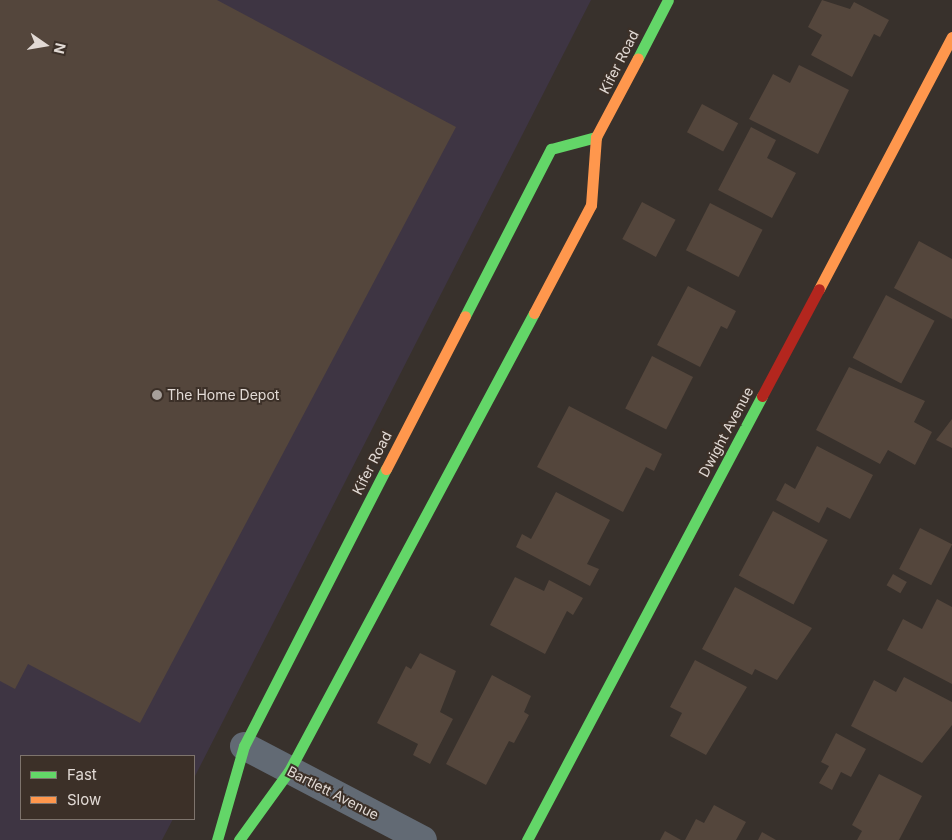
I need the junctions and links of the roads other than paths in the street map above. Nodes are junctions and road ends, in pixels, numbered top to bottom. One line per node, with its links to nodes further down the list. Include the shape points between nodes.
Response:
1 (668, 0): 3 (main road, Kifer Road)
2 (952, 37): 9 (main road, Dwight Avenue)
3 (596, 137): 4 (main road, Kifer Road, via 551,149); 5 (main road, Kifer Road, via 591,205)
4 (244, 746): 5 (street, Bartlett Avenue); 6 (main road, Kifer Road)
5 (289, 770): 7 (main road, Kifer Road); 8 (street, Bartlett Avenue)
6 (217, 840)
7 (239, 840)
8 (423, 840)
9 (527, 840)

